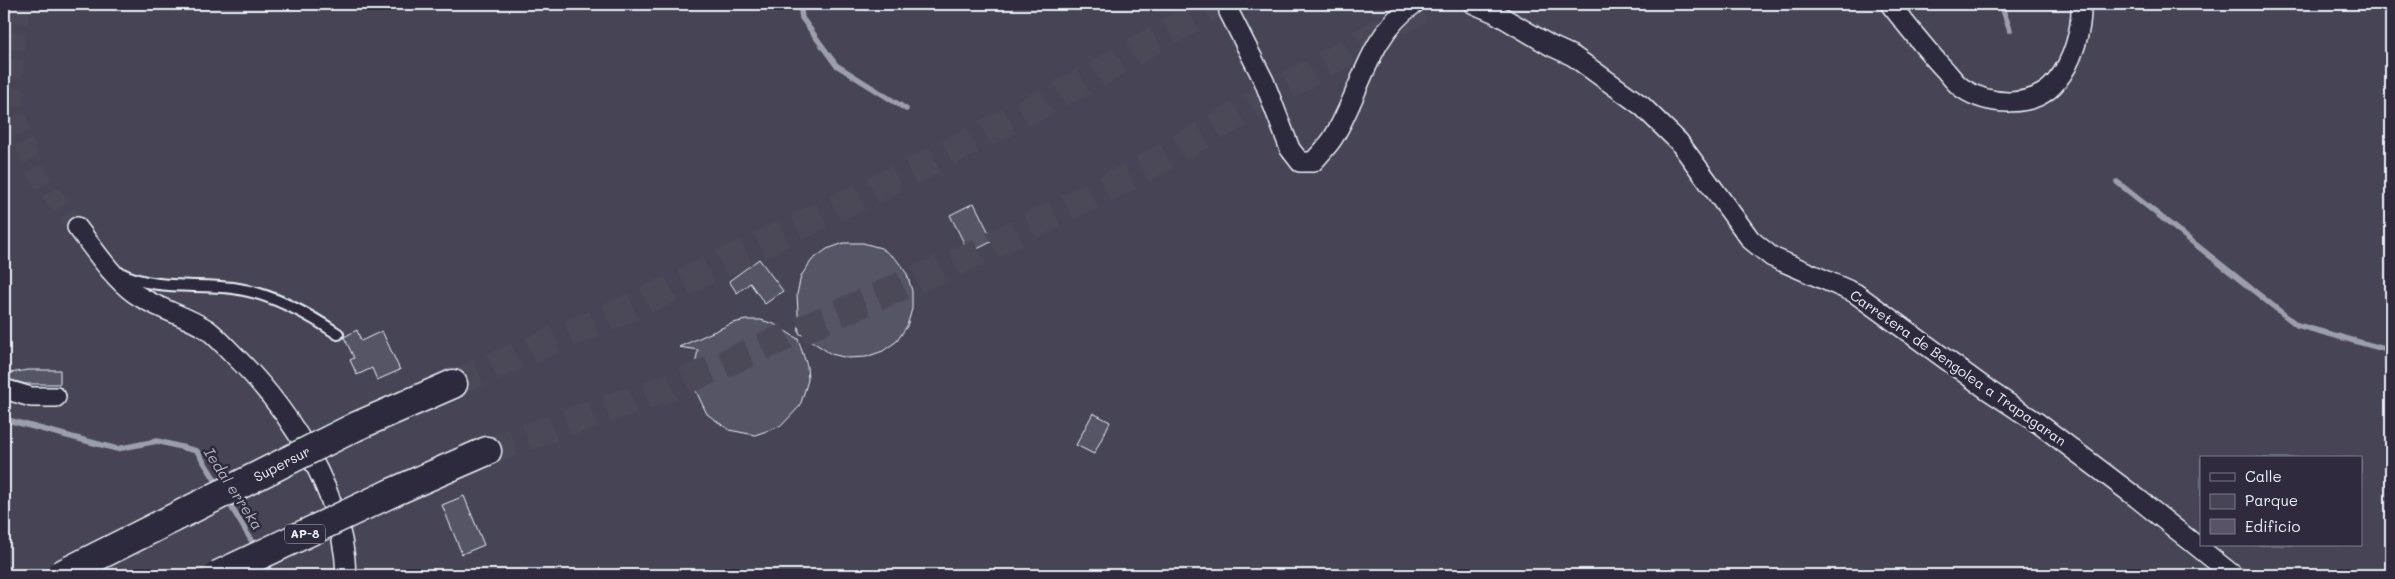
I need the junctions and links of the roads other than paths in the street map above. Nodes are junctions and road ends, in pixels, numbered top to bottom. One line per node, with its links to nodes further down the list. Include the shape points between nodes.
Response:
1 (1228, 4): 2 (street, via 1264,81 1290,149 1300,162 1313,162 1333,138 1385,31 1400,13)
2 (1414, 4)
3 (1474, 4): 16 (street, Carretera de Bengolea a Trapagaran, via 1573,56 1642,106 1679,142 1751,240 1772,257 1855,293 2038,423)
4 (1890, 4): 5 (street, via 1961,88 1987,101 2006,104 2036,96 2056,83 2077,41)
5 (2081, 4)
6 (77, 228): 7 (street)
7 (110, 268): 8 (lane, via 136,281 236,288 285,302); 15 (street, via 134,293 210,331 274,400 319,474 335,515)
8 (338, 334)
9 (453, 384): 13 (highway, Supersur, bridge, via 358,426)
10 (4, 389): 11 (street, via 31,397)
11 (56, 397)
12 (487, 451): 14 (highway, AP-8, bridge)
13 (60, 575)
14 (218, 575)
15 (346, 575)
16 (2233, 575)

